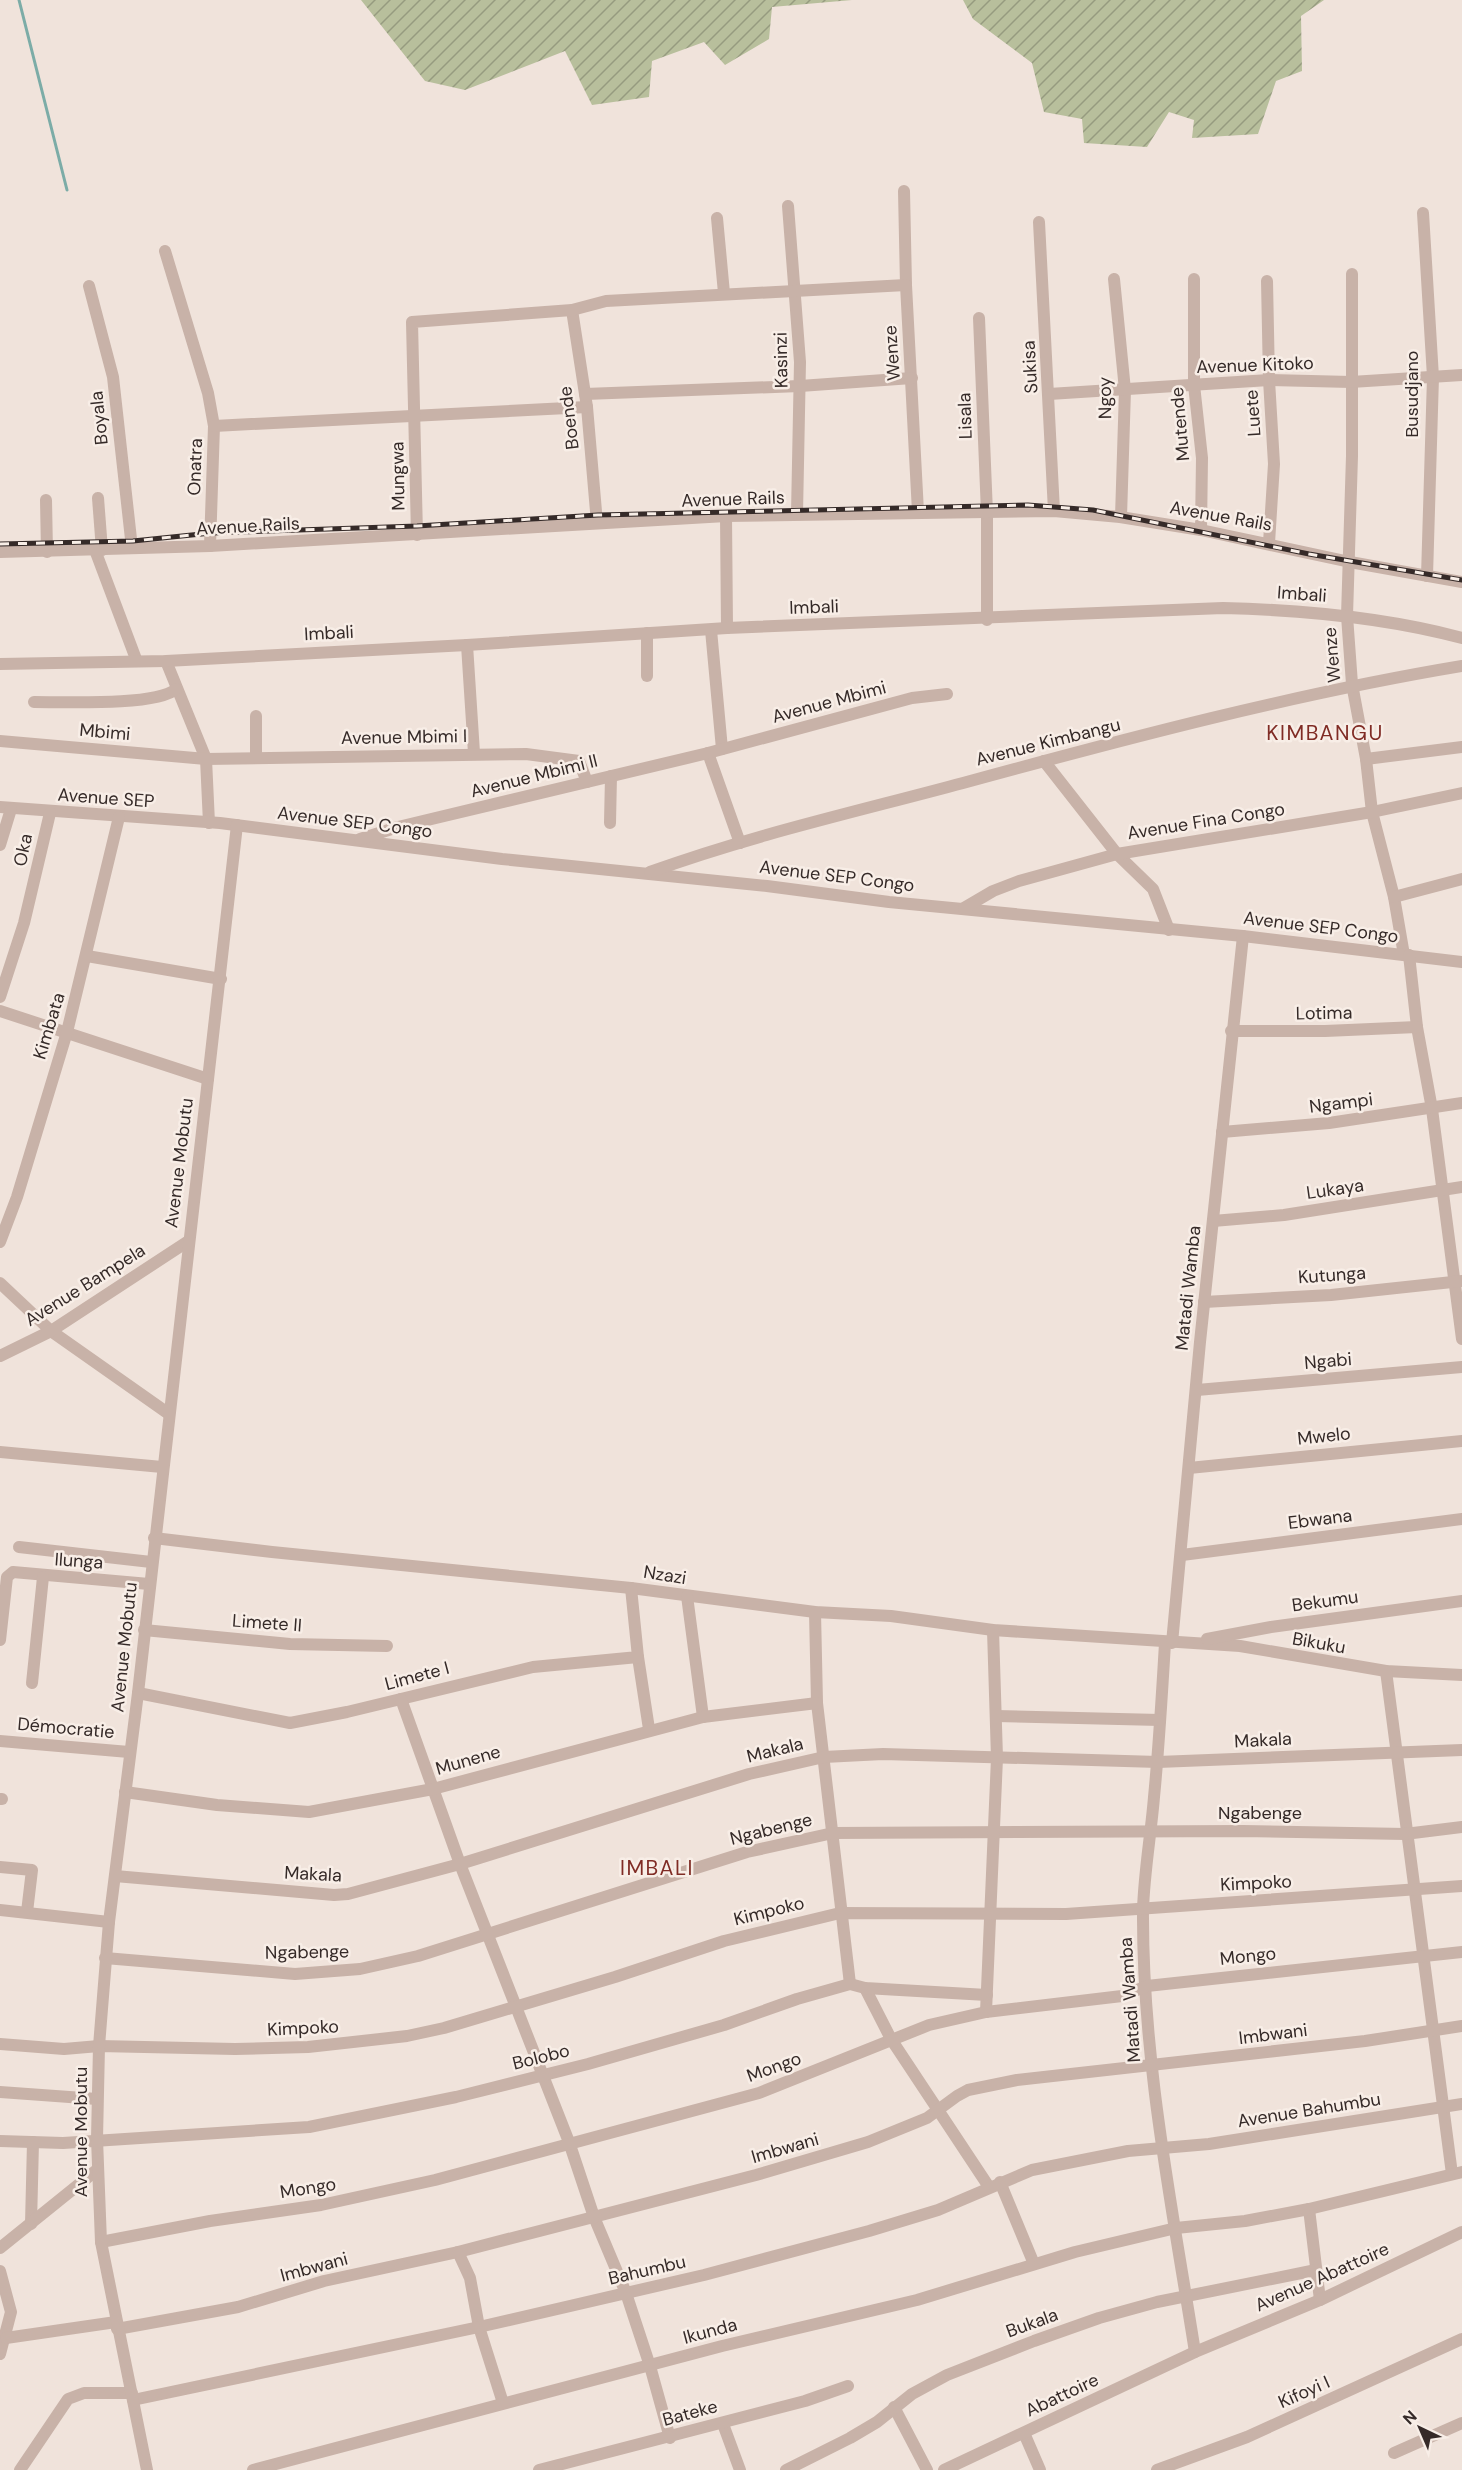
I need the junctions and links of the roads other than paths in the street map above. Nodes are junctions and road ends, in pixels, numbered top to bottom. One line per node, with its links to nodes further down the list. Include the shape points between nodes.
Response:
1 (904, 191): 11 (street, Wenze)
2 (788, 206): 14 (street, Kasinzi)
3 (1423, 213): 18 (street, Busudjano)
4 (717, 218): 13 (street)
5 (1039, 222): 26 (street, Sukisa)
6 (165, 251): 29 (street, Onatra, via 208,393)
7 (1352, 274): 21 (street, Wenze)
8 (1114, 279): 24 (street, Ngoy)
9 (1194, 279): 22 (street, Mutende)
10 (1267, 281): 20 (street, Luete)
11 (906, 285): 14 (street); 19 (street, Wenze)
12 (89, 286): 43 (street, Boyala, via 113,377)
13 (724, 293): 14 (street); 15 (street, via 606,301)
14 (796, 293): 23 (street, Kasinzi)
15 (572, 310): 25 (street, Boende); 28 (street, Mungwa, via 412,322)
16 (979, 318): 34 (street, Lisala)
17 (1462, 375): 18 (street, Avenue Kitoko)
18 (1432, 376): 21 (street, Avenue Kitoko); 48 (street, Busudjano)
19 (912, 378): 23 (street); 33 (street, Wenze)
20 (1269, 380): 21 (street, Avenue Kitoko); 22 (street, Avenue Kitoko); 41 (street, Luete, via 1274,464)
21 (1351, 382): 47 (street, Wenze)
22 (1194, 385): 24 (street, Avenue Kitoko); 39 (street, Mutende, via 1202,458)
23 (800, 386): 25 (street); 35 (street, Kasinzi)
24 (1125, 390): 26 (street, Avenue Kitoko); 37 (street, Ngoy)
25 (585, 394): 27 (street, Boende)
26 (1049, 394): 32 (street, Sukisa)
27 (587, 407): 28 (street); 38 (street, Boende)
28 (415, 417): 29 (street); 40 (street, Mungwa)
29 (214, 426): 42 (street, Onatra)
30 (98, 498): 44 (street)
31 (46, 500): 46 (street)
32 (1054, 511): 34 (street, Avenue Rails); 37 (street, Avenue Rails)
33 (918, 512): 34 (street, Avenue Rails); 35 (street, Avenue Rails)
34 (987, 513): 51 (street, Lisala)
35 (797, 514): 36 (street, Avenue Rails)
36 (726, 516): 38 (street, Avenue Rails); 52 (street)
37 (1121, 517): 39 (street, Avenue Rails)
38 (597, 523): 40 (street, Avenue Rails)
39 (1201, 530): 41 (street, Avenue Rails)
40 (417, 535): 42 (street, Avenue Rails)
41 (1269, 543): 47 (street, Avenue Rails)
42 (210, 546): 43 (street, Avenue Rails)
43 (132, 548): 44 (street, Avenue Rails)
44 (99, 550): 46 (street, Avenue Rails); 57 (street)
45 (0, 552): 46 (street, Avenue Rails)
46 (47, 552)
47 (1350, 562): 48 (street, Avenue Rails); 50 (street, Wenze)
48 (1427, 576): 49 (street, Avenue Rails)
49 (1462, 582)
50 (1347, 616): 51 (street, Imbali, via 1292,609 1222,608); 55 (street, Imbali); 62 (street, Wenze)
51 (987, 620): 52 (street, Imbali)
52 (727, 628): 53 (street, Imbali)
53 (711, 630): 54 (street, Imbali); 69 (street)
54 (647, 633): 56 (street, Imbali); 61 (street)
55 (1462, 638)
56 (467, 645): 58 (street, Imbali); 70 (street)
57 (136, 659): 58 (street, Imbali); 59 (street)
58 (166, 660): 63 (street)
59 (0, 664)
60 (1462, 666): 62 (street, Avenue Kimbangu)
61 (647, 676)
62 (1352, 684): 74 (street, Wenze); 75 (street, Avenue Kimbangu)
63 (176, 689): 65 (street, via 169,695 140,700); 73 (street)
64 (947, 694): 69 (street, Avenue Mbimi, via 912,698)
65 (34, 702)
66 (256, 716): 72 (street)
67 (0, 741): 73 (street, Mbimi)
68 (1462, 747): 74 (street)
69 (722, 749): 71 (street, Avenue Mbimi II)
70 (474, 753): 72 (street, Avenue Mbimi I); 77 (street, Avenue Mbimi I, via 579,761)
71 (708, 753): 76 (street, Avenue Mbimi II); 87 (street)
72 (256, 758): 73 (street, Avenue Mbimi I)
73 (206, 759): 83 (street)
74 (1366, 759): 80 (street, Wenze)
75 (1044, 761): 87 (street, Avenue Kimbangu); 89 (street)
76 (611, 776): 77 (street, Avenue Mbimi II); 84 (street)
77 (587, 782): 86 (street, Avenue Mbimi II)
78 (1462, 793): 80 (street, Avenue Fina Congo)
79 (6, 808): 81 (street, Avenue SEP); 88 (street)
80 (1372, 812): 89 (street, Avenue Fina Congo); 92 (street, Wenze)
81 (50, 813): 82 (street, Avenue SEP); 100 (street, Oka, via 24,923)
82 (119, 817): 83 (street, Avenue SEP); 97 (street, Kimbata)
83 (209, 823): 85 (street, Avenue SEP Congo)
84 (610, 823)
85 (237, 825): 86 (street, Avenue SEP Congo); 99 (street, Avenue Mobutu)
86 (356, 840): 90 (street, Avenue SEP Congo)
87 (740, 843): 90 (street, Avenue Kimbangu)
88 (0, 845)
89 (1117, 854): 93 (street, Avenue Fina Congo, via 1019,881); 94 (street, via 1153,889)
90 (647, 873): 93 (street, Avenue SEP Congo)
91 (1462, 879): 92 (street)
92 (1394, 897): 96 (street, Wenze)
93 (964, 908): 94 (street, Avenue SEP Congo)
94 (1169, 930): 95 (street, Avenue SEP Congo)
95 (1243, 936): 96 (street, Avenue SEP Congo); 103 (street, Matadi Wamba)
96 (1407, 955): 98 (street, Avenue SEP Congo); 102 (street, Wenze)
97 (87, 956): 99 (street); 104 (street, Kimbata)
98 (1462, 962)
99 (221, 979): 105 (street, Avenue Mobutu)
100 (0, 997)
101 (0, 1011): 104 (street)
102 (1417, 1028): 103 (street, Lotima); 107 (street, Wenze)
103 (1231, 1031): 108 (street, Matadi Wamba)
104 (67, 1032): 105 (street); 112 (street, Kimbata)
105 (208, 1078): 113 (street, Avenue Mobutu)
106 (1462, 1103): 107 (street, Ngampi)
107 (1432, 1109): 108 (street, Ngampi); 110 (street, Wenze)
108 (1222, 1132): 111 (street, Matadi Wamba)
109 (1462, 1187): 110 (street, Lukaya)
110 (1442, 1192): 111 (street, Lukaya); 114 (street, Wenze)
111 (1213, 1221): 116 (street, Matadi Wamba)
112 (0, 1242)
113 (187, 1242): 117 (street, Avenue Bampela); 122 (street, Avenue Mobutu)
114 (1458, 1281): 116 (street, Kutunga); 118 (street, Wenze)
115 (0, 1283): 117 (street)
116 (1204, 1302): 121 (street, Matadi Wamba)
117 (51, 1331): 119 (street, Avenue Bampela); 122 (street)
118 (1462, 1339)
119 (0, 1356)
120 (1462, 1367): 121 (street, Ngabi)
121 (1197, 1390): 126 (street, Matadi Wamba)
122 (169, 1414): 125 (street, Avenue Mobutu)
123 (1462, 1441): 126 (street, Mwelo)
124 (0, 1452): 125 (street)
125 (162, 1467): 128 (street, Avenue Mobutu)
126 (1189, 1468): 130 (street, Matadi Wamba)
127 (1462, 1519): 130 (street, Ebwana)
128 (154, 1538): 131 (street, Avenue Mobutu); 134 (street, Nzazi)
129 (19, 1546): 131 (street)
130 (1182, 1555): 142 (street, Matadi Wamba)
131 (151, 1562): 133 (street, Avenue Mobutu)
132 (43, 1577): 133 (street, Ilunga); 140 (street, Ilunga, via 13,1572 7,1577); 147 (street)
133 (148, 1584): 138 (street, Avenue Mobutu)
134 (632, 1588): 135 (street, Nzazi); 144 (street)
135 (687, 1596): 137 (street, Nzazi); 152 (street)
136 (1462, 1600): 141 (street, Bekumu)
137 (815, 1612): 139 (street, Nzazi, via 891,1616); 150 (street)
138 (144, 1630): 143 (street, Limete II, via 279,1643); 148 (street, Avenue Mobutu)
139 (993, 1630): 142 (street, Nzazi); 151 (street)
140 (0, 1640)
141 (1194, 1642): 142 (street, Bikuku); 145 (street, Bikuku)
142 (1168, 1643): 153 (street, Matadi Wamba)
143 (387, 1646)
144 (638, 1658): 149 (street, Limete I, via 533,1667); 154 (street)
145 (1386, 1671): 146 (street, Bikuku); 156 (street)
146 (1462, 1675)
147 (32, 1683)
148 (138, 1694): 149 (street, Limete I, via 290,1723); 158 (street, Avenue Mobutu)
149 (401, 1699): 162 (street)
150 (817, 1703): 152 (street, Munene); 159 (street)
151 (996, 1716): 153 (street); 160 (street)
152 (703, 1717): 154 (street, Munene)
153 (1160, 1720): 161 (street, Matadi Wamba)
154 (649, 1729): 162 (street, Munene)
155 (0, 1741): 158 (street, Démocratie)
156 (1396, 1750): 157 (street, Makala); 161 (street, Makala); 168 (street)
157 (1462, 1750)
158 (129, 1752): 163 (street, Avenue Mobutu)
159 (824, 1756): 160 (street, Makala); 165 (street); 169 (street, Makala, via 749,1774)
160 (997, 1758): 161 (street, Makala); 167 (street)
161 (1158, 1762): 166 (street, Matadi Wamba)
162 (433, 1790): 163 (street, Munene, via 301,1813); 169 (street)
163 (125, 1792): 171 (street, Avenue Mobutu)
164 (1462, 1827): 168 (street, Ngabenge)
165 (833, 1833): 167 (street, Ngabenge); 177 (street); 180 (street, Ngabenge, via 747,1852)
166 (1151, 1833): 167 (street, Ngabenge); 168 (street, Ngabenge); 174 (street, Matadi Wamba)
167 (994, 1834): 178 (street)
168 (1405, 1834): 173 (street)
169 (460, 1864): 171 (street, Makala, via 334,1895); 180 (street)
170 (0, 1867): 176 (street, via 32,1868)
171 (115, 1876): 179 (street, Avenue Mobutu)
172 (1462, 1886): 173 (street, Kimpoko)
173 (1413, 1892): 174 (street, Kimpoko); 182 (street)
174 (1143, 1907): 178 (street, Kimpoko, via 1066,1914); 185 (street, Matadi Wamba)
175 (0, 1910): 176 (street)
176 (27, 1912): 179 (street)
177 (840, 1913): 178 (street, Kimpoko); 184 (street); 188 (street, Kimpoko, via 724,1941)
178 (991, 1913): 187 (street)
179 (109, 1922): 183 (street, Avenue Mobutu)
180 (487, 1933): 183 (street, Ngabenge, via 418,1956 345,1971 295,1974); 188 (street)
181 (1462, 1952): 182 (street, Mongo)
182 (1422, 1956): 185 (street, Mongo); 191 (street)
183 (105, 1958): 194 (street, Avenue Mobutu)
184 (850, 1984): 186 (street); 196 (street, Bolobo, via 724,2025)
185 (1147, 1986): 189 (street, Mongo, via 1122,1996); 195 (street, Matadi Wamba)
186 (865, 1988): 187 (street); 192 (street)
187 (987, 1995): 189 (street)
188 (515, 2005): 194 (street, Kimpoko, via 444,2028 363,2042 235,2049); 196 (street)
189 (986, 2012): 192 (street, Mongo)
190 (1462, 2026): 191 (street, Imbwani)
191 (1433, 2031): 195 (street, Imbwani); 200 (street)
192 (891, 2039): 201 (street); 205 (street, Mongo, via 759,2093)
193 (0, 2044): 194 (street, Kimpoko, via 63,2049)
194 (99, 2046): 198 (street, Avenue Mobutu)
195 (1152, 2065): 201 (street, Imbwani, via 1017,2080 968,2090); 206 (street, Matadi Wamba)
196 (541, 2075): 202 (street, Bolobo, via 309,2127); 205 (street)
197 (0, 2092): 198 (street)
198 (97, 2099): 202 (street, Avenue Mobutu)
199 (1462, 2103): 200 (street, Avenue Bahumbu)
200 (1442, 2107): 206 (street, Avenue Bahumbu, via 1209,2144); 208 (street)
201 (940, 2110): 209 (street); 211 (street, Imbwani, via 868,2142)
202 (97, 2139): 204 (street, Bolobo); 207 (street, Avenue Mobutu)
203 (0, 2140): 204 (street, Bolobo)
204 (33, 2142): 212 (street)
205 (569, 2142): 211 (street); 215 (street, Mongo, via 376,2194)
206 (1162, 2147): 209 (street, Bahumbu, via 1032,2170); 213 (street, Matadi Wamba)
207 (98, 2169): 212 (street); 215 (street, Avenue Mobutu)
208 (1457, 2173): 210 (street, Ikunda)
209 (995, 2184): 218 (street); 221 (street, Bahumbu, via 938,2210 869,2231)
210 (1309, 2209): 213 (street, Ikunda); 219 (street)
211 (594, 2217): 217 (street, Imbwani); 221 (street)
212 (31, 2224): 216 (street)
213 (1176, 2228): 218 (street, Ikunda); 222 (street, Matadi Wamba)
214 (1462, 2232): 223 (street, Avenue Abattoire)
215 (101, 2242): 224 (street, Avenue Mobutu)
216 (0, 2248)
217 (458, 2252): 224 (street, Imbwani, via 324,2281 238,2307); 225 (street, via 470,2278)
218 (1034, 2264): 230 (street, Ikunda, via 917,2300)
219 (1316, 2270): 222 (street, Bukala); 223 (street)
220 (0, 2271): 226 (street, via 10,2302)
221 (626, 2293): 225 (street, Bahumbu); 230 (street)
222 (1186, 2296): 228 (street, Matadi Wamba); 234 (street, Bukala, via 1099,2318 1034,2341 947,2375)
223 (1320, 2300): 228 (street, Avenue Abattoire)
224 (116, 2326): 226 (street, Imbwani); 232 (street, Avenue Mobutu)
225 (479, 2327): 232 (street, Bahumbu); 233 (street)
226 (6, 2338): 229 (street)
227 (1462, 2339): 249 (street, Kifoyi I, via 1247,2437)
228 (1195, 2352): 237 (street, Abattoire)
229 (0, 2354)
230 (650, 2366): 233 (street, Ikunda); 238 (street)
231 (849, 2386): 236 (street, Bateke)
232 (132, 2397): 240 (street, Bahumbu, via 84,2393 68,2399); 241 (street, Avenue Mobutu)
233 (503, 2403): 242 (street, Ikunda)
234 (894, 2407): 245 (street, Bukala, via 850,2438); 246 (street)
235 (1462, 2422): 239 (street)
236 (723, 2424): 238 (street, Bateke); 244 (street)
237 (1024, 2433): 247 (street, Abattoire); 248 (street)
238 (670, 2438): 243 (street, Bateke)
239 (1394, 2453)
240 (20, 2470)
241 (147, 2470)
242 (253, 2470)
243 (540, 2470)
244 (740, 2470)
245 (786, 2470)
246 (927, 2470)
247 (944, 2470)
248 (1040, 2470)
249 (1157, 2470)

